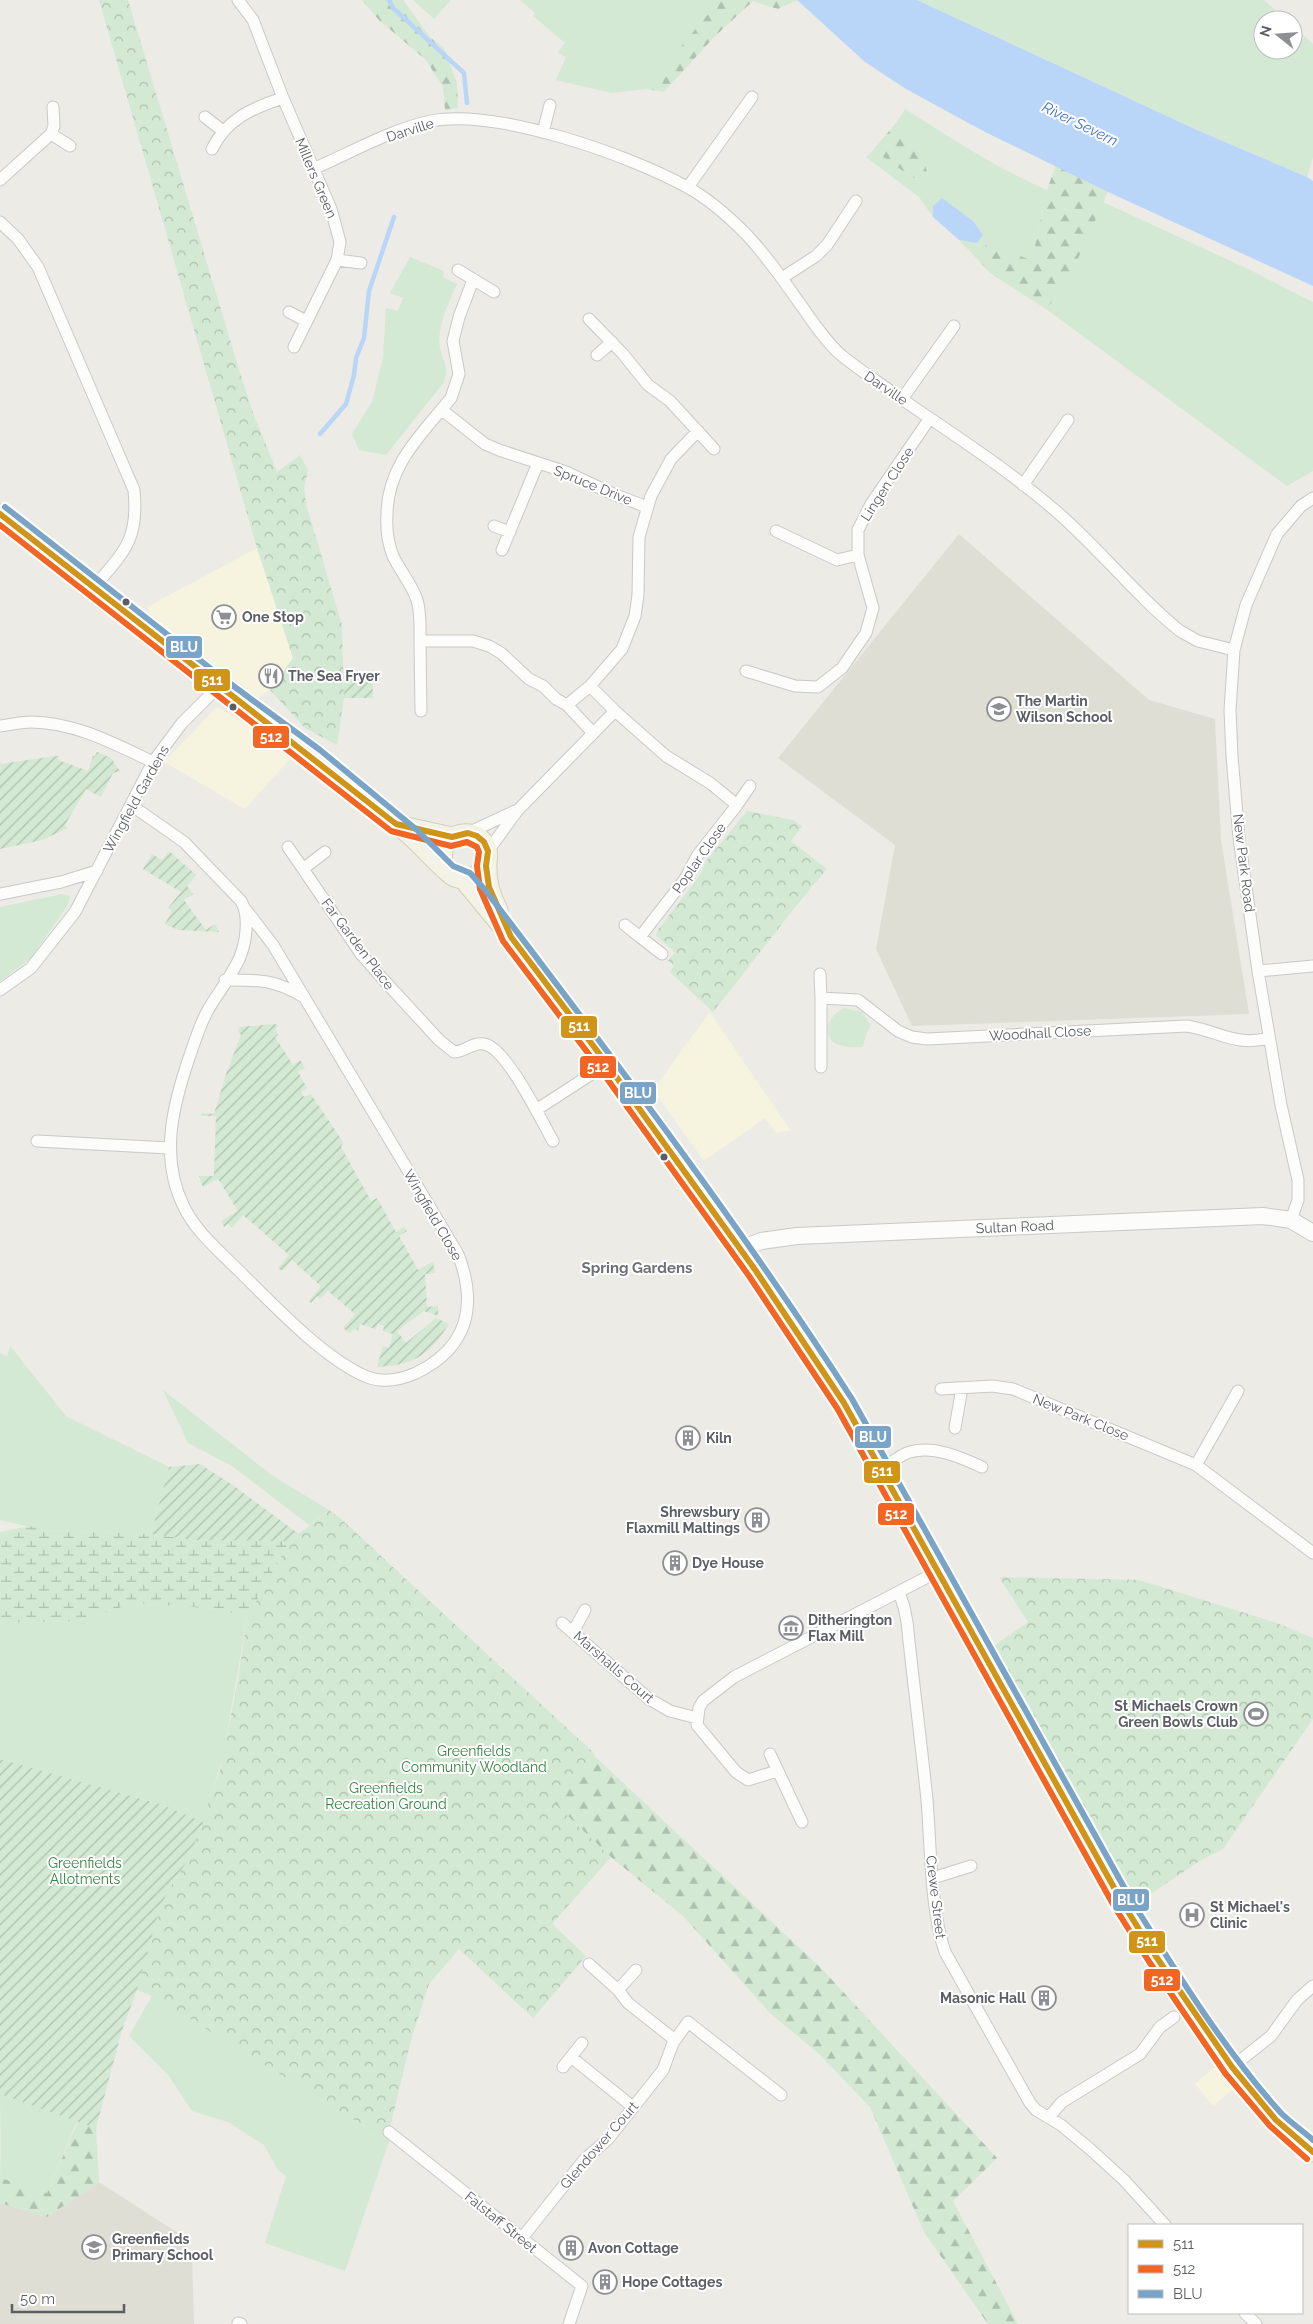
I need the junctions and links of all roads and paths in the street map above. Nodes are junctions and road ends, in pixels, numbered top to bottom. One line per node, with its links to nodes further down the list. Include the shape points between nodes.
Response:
1 (238, 0): 3 (street, Millers Green, via 252,20)
2 (752, 97): 14 (street)
3 (283, 98): 7 (street, via 235,118); 12 (street, Millers Green)
4 (550, 105): 8 (street)
5 (53, 107): 9 (street)
6 (205, 117): 7 (street)
7 (223, 131): 11 (street)
8 (543, 132): 12 (street, Darville, via 492,122 430,121); 14 (street, Darville, via 637,164)
9 (51, 134): 10 (street); 13 (street)
10 (70, 146)
11 (212, 149)
12 (312, 169): 17 (street, Millers Green, via 337,228 340,242)
13 (0, 180)
14 (688, 187): 20 (street, Darville, via 721,210)
15 (856, 202): 20 (street, via 821,250)
16 (0, 222): 46 (street, via 18,239 38,266 134,490 132,537 124,552)
17 (337, 260): 18 (street); 25 (street, Millers Green)
18 (361, 263)
19 (458, 270): 21 (street)
20 (782, 278): 30 (street, Darville, via 838,352)
21 (473, 280): 22 (street); 31 (street, via 453,341 459,374 457,386)
22 (494, 292)
23 (289, 312): 25 (street)
24 (590, 319): 27 (street)
25 (306, 321): 28 (street, Millers Green)
26 (954, 326): 30 (street)
27 (612, 342): 29 (street); 34 (street, via 648,384 670,401)
28 (294, 347)
29 (598, 354)
30 (902, 399): 32 (street, Darville)
31 (442, 410): 36 (street, Spruce Drive, via 485,444); 47 (street, via 401,461 391,482 387,504 387,534 392,553 420,610)
32 (930, 418): 37 (street, Darville); 45 (street, Lingen Close, via 858,530)
33 (1068, 420): 37 (street)
34 (698, 431): 35 (street); 39 (street, via 671,459)
35 (714, 449)
36 (538, 463): 39 (street, Spruce Drive); 43 (street, Spruce Drive)
37 (1023, 485): 48 (street, Darville, via 1058,512 1180,631 1198,641)
38 (1313, 498): 48 (street, New Park Road, via 1301,506 1278,534 1246,605)
39 (647, 507): 51 (street, via 638,537 635,616 622,649)
40 (0, 514): 46 (main road)
41 (494, 526): 43 (street)
42 (776, 530): 45 (street, via 837,560)
43 (510, 532): 44 (street, Spruce Drive)
44 (502, 550)
45 (858, 555): 49 (street, Lingen Close, via 873,608 866,633 842,668 818,686 795,686)
46 (94, 587): 50 (main road)
47 (420, 641): 52 (street, via 473,641 489,646); 53 (street)
48 (1234, 650): 78 (street, New Park Road, via 1230,710 1232,756 1239,838)
49 (746, 671)
50 (219, 686): 57 (street, Wingfield Gardens, via 182,723); 62 (main road)
51 (590, 686): 52 (street); 54 (street)
52 (567, 705): 56 (street)
53 (421, 711)
54 (615, 711): 56 (street); 60 (street, via 666,756 710,783)
55 (0, 726): 57 (street, via 30,722 56,724 85,732)
56 (593, 733): 61 (street)
57 (153, 762): 59 (street, Wingfield Gardens)
58 (750, 786): 60 (street, Poplar Close)
59 (131, 805): 69 (street, Wingfield Gardens); 72 (street, Wingfield Close, via 184,842)
60 (737, 805): 75 (street, Poplar Close, via 697,856 686,880)
61 (517, 811): 63 (street); 66 (street)
62 (396, 824): 63 (main road); 67 (main road)
63 (460, 835): 66 (main road, via 477,836 484,842); 67 (main road, via 444,845)
64 (288, 847): 68 (street, Far Garden Place)
65 (325, 852): 68 (street)
66 (487, 859): 70 (main road, via 474,878); 74 (main road, via 489,887)
67 (443, 866): 70 (main road, via 448,873)
68 (303, 869): 87 (street, Far Garden Place, via 380,977 439,1040 450,1050 458,1052 478,1044 494,1048 507,1062)
69 (97, 871): 71 (street); 81 (street, Wingfield Gardens, via 75,912 31,968)
70 (464, 880): 74 (main road)
71 (0, 894)
72 (246, 910): 80 (street, Wingfield Close, via 240,957); 82 (street, Wingfield Close, via 273,945)
73 (625, 925): 75 (street)
74 (511, 937): 85 (main road)
75 (640, 937): 76 (street)
76 (662, 954)
77 (1313, 966): 78 (street)
78 (1258, 971): 84 (street, New Park Road)
79 (820, 974): 83 (street)
80 (225, 980): 82 (street, Wingfield Close, via 282,984); 90 (street, Wingfield Close, via 207,1013 179,1087)
81 (0, 990)
82 (304, 997): 90 (street, Wingfield Close, via 458,1254 466,1274 468,1312 461,1334 448,1351 433,1365 392,1381 369,1378 326,1351 207,1238 184,1209 173,1181)
83 (821, 998): 84 (street, Woodhall Close, via 858,1000 898,1031 927,1039 1187,1026 1210,1030 1240,1042); 86 (street)
84 (1269, 1038): 91 (street, New Park Road, via 1298,1180 1298,1200)
85 (607, 1064): 87 (street); 93 (main road)
86 (821, 1067)
87 (536, 1110): 89 (street)
88 (38, 1141): 90 (street)
89 (553, 1141)
90 (169, 1148)
91 (1291, 1220): 92 (street); 93 (street, Sultan Road, via 1263,1216 797,1236 761,1241)
92 (1313, 1233)
93 (741, 1249): 100 (main road, via 844,1403)
94 (962, 1388): 95 (street, New Park Close); 97 (street); 98 (street, New Park Close, via 992,1386 1013,1389)
95 (941, 1389)
96 (1238, 1391): 98 (street)
97 (955, 1428)
98 (1196, 1465): 101 (street, New Park Close)
99 (982, 1467): 100 (street, via 952,1455 919,1450 904,1454)
100 (880, 1470): 102 (main road)
101 (1313, 1552)
102 (939, 1571): 103 (street); 122 (main road, via 1122,1902 1188,2006)
103 (899, 1592): 107 (street, via 734,1677 703,1701); 112 (street, Crewe Street, via 907,1622)
104 (585, 1610): 106 (street)
105 (562, 1622): 106 (street, Marshalls Court)
106 (573, 1632): 107 (street, Marshalls Court, via 649,1699 670,1711)
107 (697, 1718): 109 (street, via 702,1733 742,1777 748,1780)
108 (770, 1754): 109 (street)
109 (777, 1770): 110 (street)
110 (802, 1822)
111 (971, 1866): 112 (street)
112 (933, 1878): 125 (street, Crewe Street, via 945,1952 1030,2103)
113 (589, 1964): 116 (street)
114 (636, 1970): 116 (street)
115 (1313, 1986): 122 (street, via 1297,2000 1271,2036)
116 (618, 1990): 118 (street, via 628,2003)
117 (1174, 2016): 125 (street, via 1160,2027 1140,2054 1062,2102)
118 (675, 2040): 123 (street, Glendower Court, via 688,2022); 124 (street, Glendower Court, via 662,2070)
119 (582, 2043): 120 (street)
120 (571, 2057): 121 (street); 124 (street)
121 (562, 2067)
122 (1232, 2067): 127 (main road, via 1276,2120)
123 (781, 2095)
124 (633, 2107): 129 (street, Glendower Court, via 602,2146 584,2160)
125 (1049, 2117): 128 (street, Crewe Street, via 1124,2180)
126 (389, 2132): 129 (street, Falstaff Street)
127 (1313, 2152)
128 (1164, 2224)
129 (522, 2238): 131 (street, Falstaff Street, via 582,2286)
130 (1246, 2314): 132 (street)
131 (569, 2324)
132 (1256, 2324)

